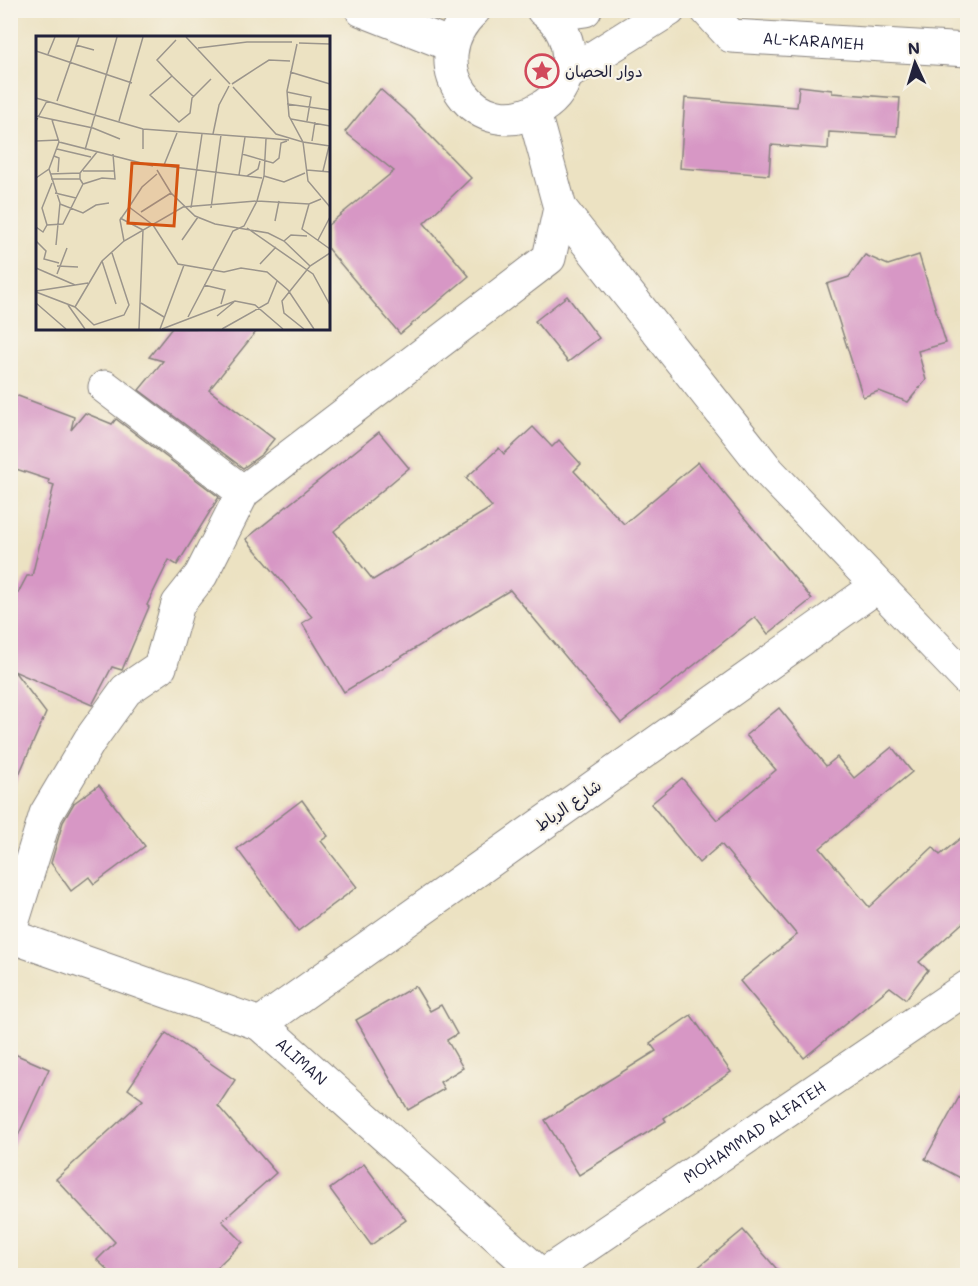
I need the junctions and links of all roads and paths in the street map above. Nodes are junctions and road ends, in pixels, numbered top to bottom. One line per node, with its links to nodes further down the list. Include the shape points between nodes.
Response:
1 (362, 10): 7 (street)
2 (474, 10): 7 (street, via 459,26)
3 (585, 10): 6 (street)
4 (669, 10): 9 (street)
5 (707, 10): 8 (street, AL-KARAMEH, via 731,36)
6 (547, 13): 9 (street, via 561,28 567,42)
7 (451, 45): 10 (street, via 454,82 472,104 496,117)
8 (968, 50)
9 (567, 74): 10 (street, via 560,90)
10 (534, 112): 11 (street)
11 (560, 208): 13 (street, via 549,258); 14 (street, via 769,472)
12 (105, 387): 13 (street)
13 (243, 492): 16 (street, via 201,575 178,604 160,666 126,690 90,740 46,814)
14 (876, 587): 15 (street); 19 (street, شارع الرباط)
15 (968, 680)
16 (10, 930)
17 (10, 936): 19 (street, ALIMAN)
18 (968, 987): 20 (street, MOHAMMAD ALFATEH)
19 (260, 1024): 20 (street, ALIMAN)
20 (542, 1275)

